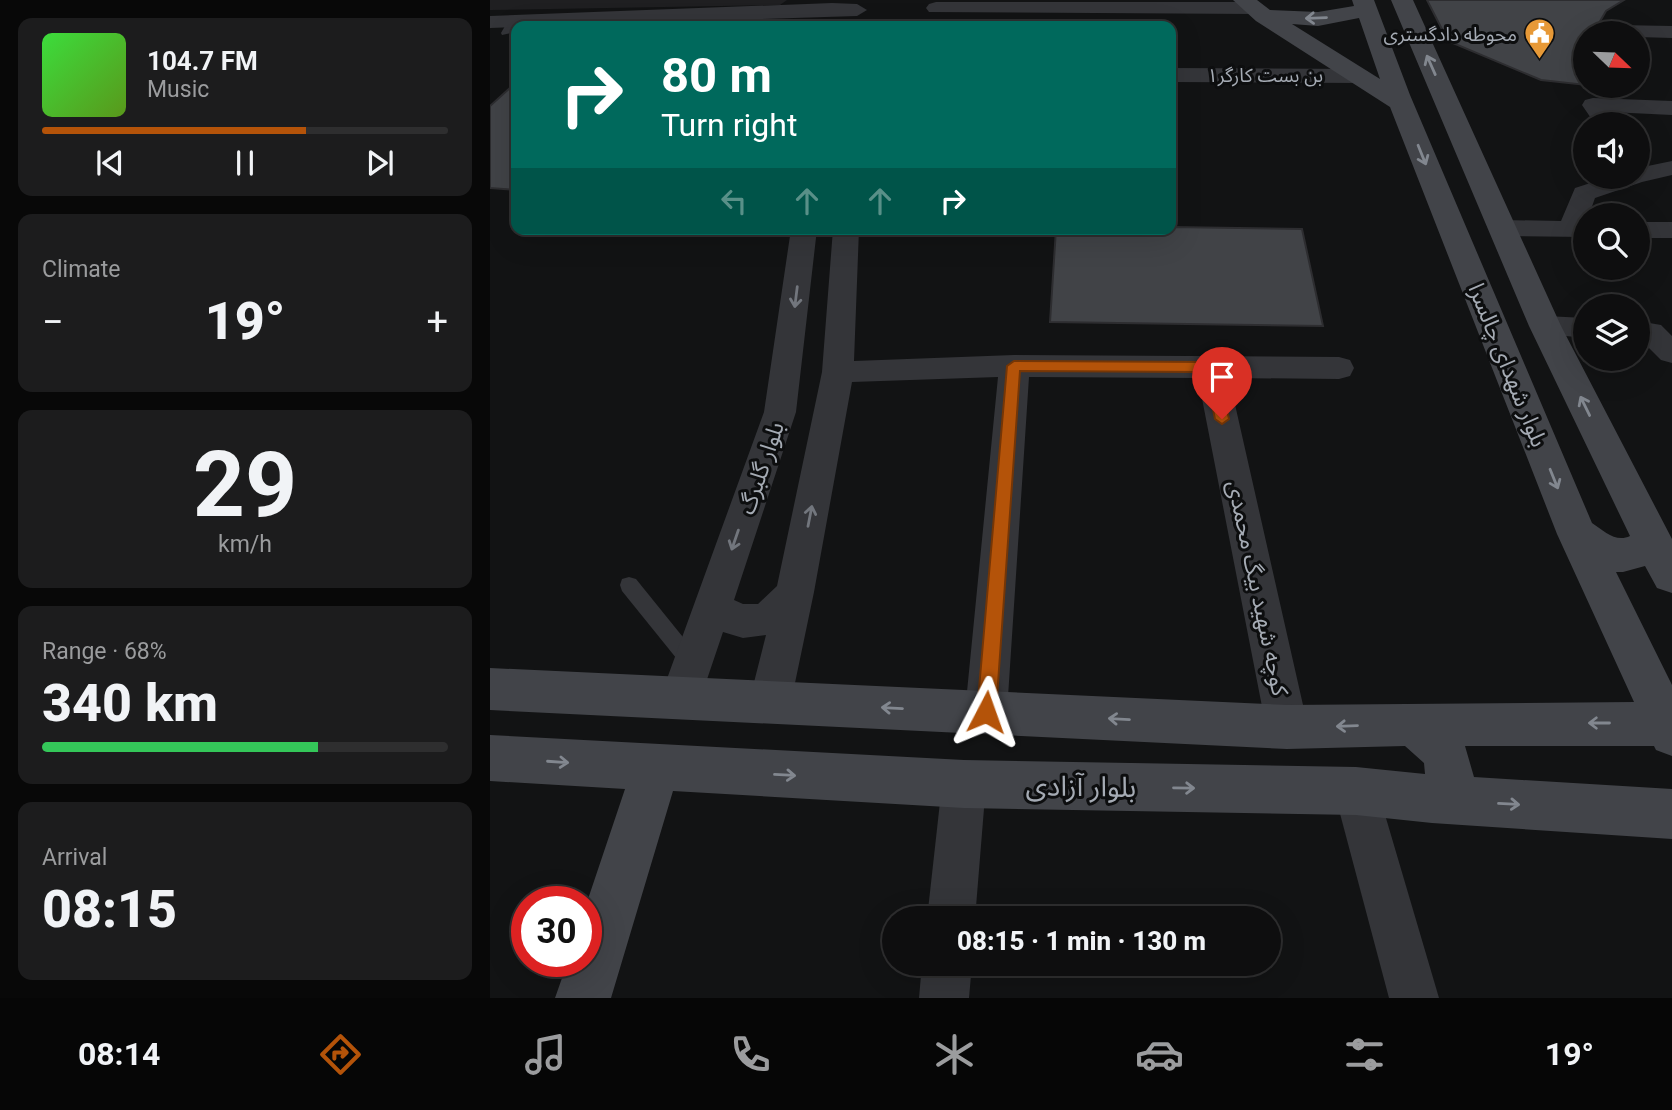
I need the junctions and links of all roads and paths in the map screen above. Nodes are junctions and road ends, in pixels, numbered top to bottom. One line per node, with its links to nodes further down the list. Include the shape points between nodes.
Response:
1 (1402, 0): 19 (main road, بلوار شهدای چالسرا, one-way to 1)
2 (1365, 5): 4 (main road, one-way to 4, via 1318,19); 12 (main road, بلوار شهدای چالسرا)
3 (936, 8): 4 (street)
4 (1254, 8): 11 (main road)
5 (831, 12): 6 (street); 7 (street)
6 (857, 12)
7 (620, 21)
8 (1650, 32): 9 (street)
9 (1672, 32)
10 (1176, 75): 11 (street, بن بست کارگر۱)
11 (1359, 76): 12 (main road)
12 (1401, 103): 33 (main road, بلوار شهدای چالسرا, one-way to 33)
13 (1672, 108): 14 (street, via 1593,105)
14 (1598, 112)
15 (1672, 168): 16 (street)
16 (1650, 171)
17 (1593, 189): 18 (street, via 1584,192)
18 (1582, 203)
19 (1502, 228): 20 (street); 25 (main road, بلوار شهدای چالسرا)
20 (1573, 229)
21 (1650, 230): 22 (street)
22 (1672, 230)
23 (803, 235): 38 (street, بلوار گلبرگ, one-way to 38, via 780,412)
24 (846, 235): 32 (street)
25 (1545, 326): 26 (street); 34 (main road, بلوار شهدای چالسرا, one-way to 25)
26 (1573, 327)
27 (1650, 332): 28 (street)
28 (1672, 353)
29 (1014, 366): 30 (street); 32 (street); 42 (street)
30 (1211, 367): 31 (street); 44 (street, کوچه شهید بیگ محمدی)
31 (1339, 368)
32 (838, 372): 37 (street, one-way to 32)
33 (1577, 534): 34 (main road, via 1600,550 1620,556 1638,555); 45 (main road, بلوار شهدای چالسرا)
34 (1652, 541): 35 (main road, بلوار شهدای چالسرا)
35 (1672, 576)
36 (629, 585): 39 (lane)
37 (795, 592): 38 (street, via 777,613 756,621 737,622); 41 (street)
38 (713, 606): 39 (street, بلوار گلبرگ)
39 (686, 681): 40 (main road); 41 (main road)
40 (490, 689)
41 (770, 702): 42 (main road, one-way to 41)
42 (986, 712): 44 (main road, one-way to 42)
43 (1411, 724): 44 (main road, one-way to 44); 45 (main road, one-way to 43); 50 (main road, via 1436,738 1450,762 1450,787)
44 (1287, 727)
45 (1670, 727)
46 (490, 758): 47 (main road, بلوار آزادی, one-way to 47)
47 (656, 768): 48 (main road, بلوار آزادی, one-way to 48); 53 (main road)
48 (964, 784): 49 (main road, بلوار آزادی, one-way to 49); 52 (street)
49 (1356, 791): 50 (main road, بلوار آزادی); 60 (street)
50 (1432, 799): 51 (main road, بلوار آزادی, one-way to 51)
51 (1672, 814)
52 (952, 906)
53 (602, 939)
54 (946, 976): 59 (street)
55 (573, 977): 57 (street)
56 (590, 977): 58 (main road)
57 (556, 998)
58 (583, 998)
59 (944, 998)
60 (1414, 998)

